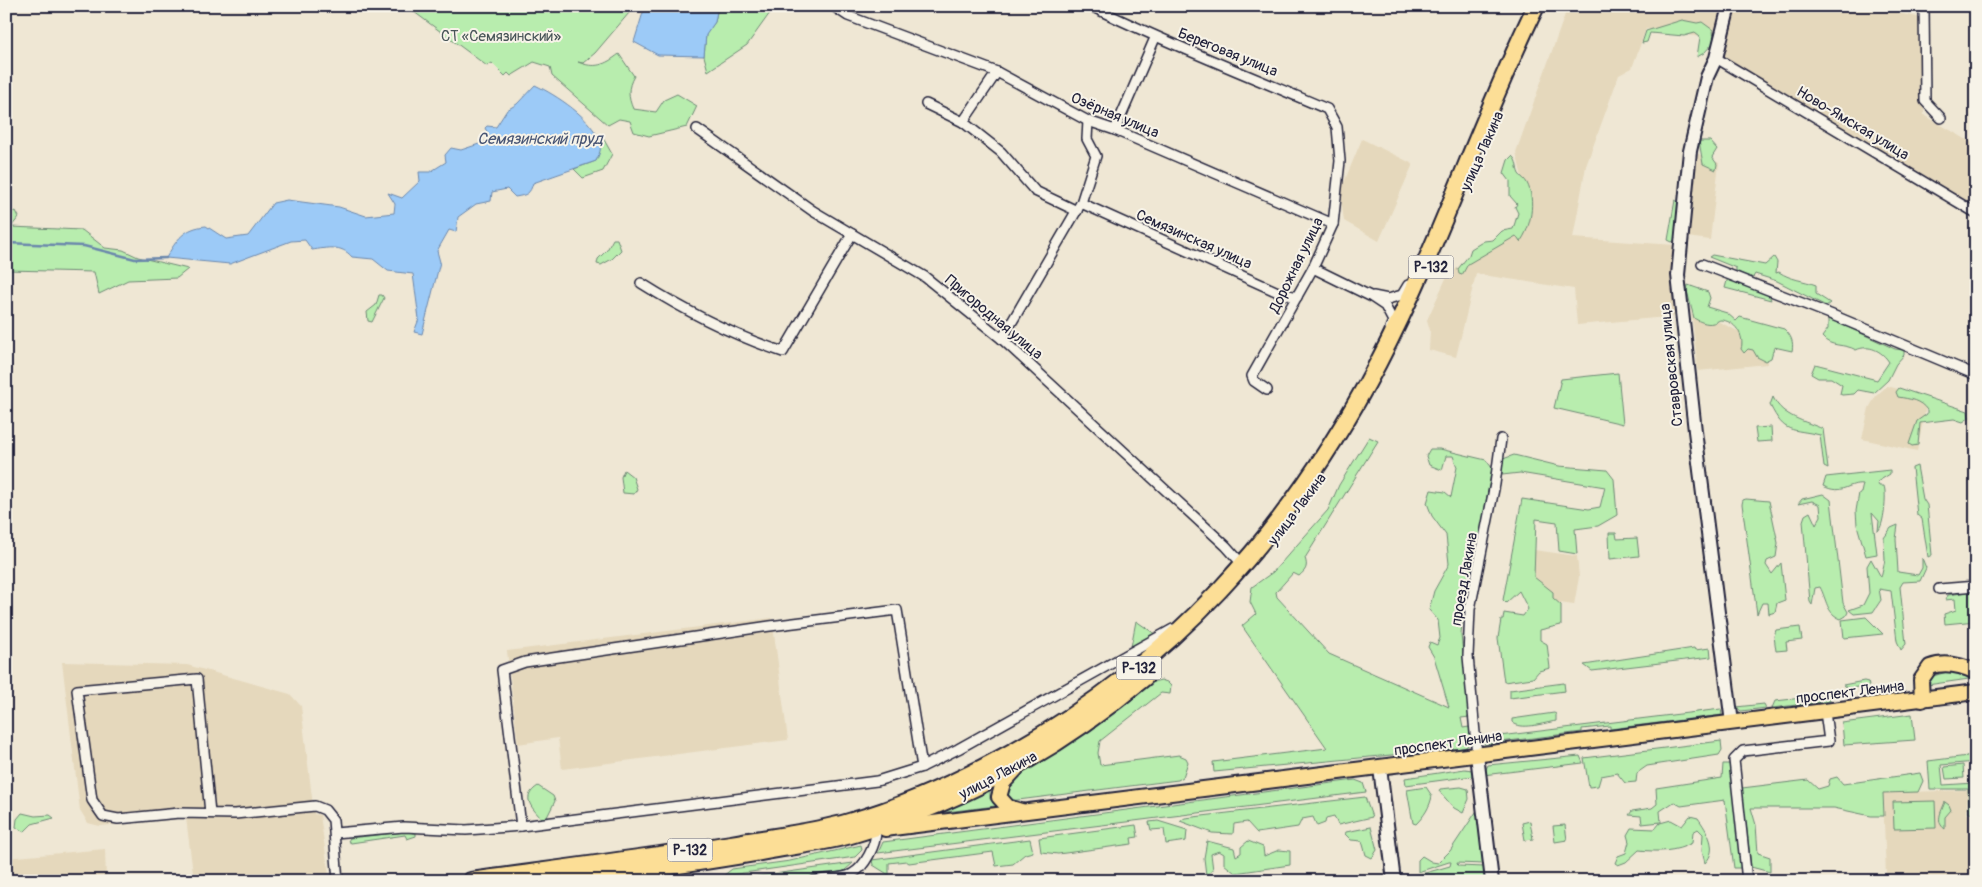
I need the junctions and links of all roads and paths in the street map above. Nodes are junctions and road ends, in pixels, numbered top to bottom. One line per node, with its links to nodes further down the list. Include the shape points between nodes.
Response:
1 (833, 6): 9 (street, Озёрная улица, via 848,16)
2 (1092, 6): 7 (street, Береговая улица)
3 (1536, 6): 21 (highway, улица Лакина / Р-132)
4 (1546, 6): 43 (highway, улица Лакина / Р-132, via 1373,393 1312,493 1224,602 1169,656 1114,703)
5 (1729, 6): 8 (street, Ставровская улица)
6 (1924, 6): 12 (street, via 1925,101)
7 (1155, 38): 11 (street, Береговая улица); 16 (street)
8 (1716, 58): 18 (street, Ново-Ямская улица); 40 (street, Ставровская улица, via 1707,77 1690,151 1678,275 1694,431)
9 (997, 72): 13 (street, Озёрная улица); 14 (street)
10 (926, 104): 14 (street, Семязинская улица)
11 (1327, 109): 19 (street, Дорожная улица, via 1337,127 1340,160)
12 (1941, 118)
13 (1088, 121): 16 (street, Озёрная улица); 17 (street, via 1087,139 1096,156)
14 (963, 122): 17 (street, Семязинская улица, via 1001,152 1035,191)
15 (697, 129): 20 (street, Пригородная улица)
16 (1115, 130): 19 (street, Озёрная улица)
17 (1079, 207): 26 (street, Семязинская улица, via 1280,293); 27 (street)
18 (1976, 213)
19 (1333, 224): 23 (street, Дорожная улица)
20 (852, 234): 24 (street, via 783,352 728,332 686,311); 27 (street, Пригородная улица, via 925,277)
21 (1426, 258): 25 (street, via 1402,295 1388,299); 28 (highway, улица Лакина / Р-132)
22 (1702, 264): 29 (street)
23 (1313, 268): 25 (street); 26 (street, Дорожная улица)
24 (641, 282)
25 (1370, 296): 28 (street, via 1385,306 1393,321)
26 (1297, 297): 30 (street, Дорожная улица, via 1252,376 1254,382)
27 (1002, 339): 32 (street, Пригородная улица)
28 (1380, 359): 32 (highway, улица Лакина / Р-132, via 1315,472)
29 (1976, 375)
30 (1267, 390)
31 (1501, 439): 41 (street, проезд Лакина, via 1470,609 1468,656)
32 (1244, 565): 35 (highway, улица Лакина / Р-132)
33 (1976, 586): 34 (street)
34 (1939, 589)
35 (1213, 598): 42 (street, via 1173,629); 45 (highway, улица Лакина / Р-132, via 1170,641 1096,701 1025,745)
36 (1976, 672): 38 (main road, via 1956,664 1930,668 1921,680)
37 (1976, 692): 38 (main road, проспект Ленина)
38 (1922, 700): 39 (main road, проспект Ленина)
39 (1825, 712): 40 (main road, проспект Ленина); 59 (street, via 1829,741 1743,751 1734,760)
40 (1732, 723): 41 (main road, проспект Ленина)
41 (1477, 755): 44 (main road, проспект Ленина); 58 (street)
42 (922, 767): 49 (street, via 857,784); 49 (street, via 898,610 544,659 502,670)
43 (1018, 767): 46 (main road, via 1002,783 1000,797 1008,808); 48 (highway, улица Лакина / Р-132)
44 (1380, 768): 46 (main road, проспект Ленина); 57 (street)
45 (930, 792): 48 (main road, via 920,803); 50 (main road); 51 (highway, улица Лакина / Р-132)
46 (1026, 811): 48 (main road, проспект Ленина)
47 (210, 813): 47 (street, via 118,820 103,816 92,800 77,690 197,679); 52 (street, via 236,814 315,806 325,810 333,820)
48 (926, 819): 50 (highway, улица Лакина / Р-132)
49 (521, 826): 52 (street, via 474,830 404,827)
50 (880, 826): 51 (highway, улица Лакина / Р-132); 56 (street, via 866,858 852,874)
51 (849, 829): 54 (highway, Р-132); 55 (highway, Р-132, via 711,861)
52 (335, 833): 53 (street)
53 (338, 881)
54 (471, 881)
55 (570, 881)
56 (814, 881)
57 (1394, 881)
58 (1492, 881)
59 (1747, 881)

